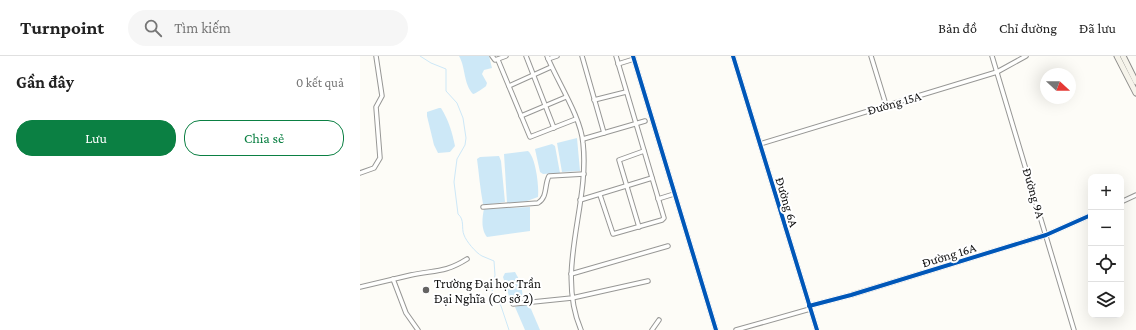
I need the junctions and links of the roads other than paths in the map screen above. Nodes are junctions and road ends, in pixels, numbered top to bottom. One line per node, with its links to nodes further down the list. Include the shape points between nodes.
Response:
1 (376, 56): 38 (street, via 382,96 376,107 380,158 374,168)
2 (492, 56): 16 (street, via 494,60)
3 (506, 56): 16 (street)
4 (526, 56): 20 (street)
5 (557, 56): 14 (street)
6 (582, 56): 26 (street)
7 (616, 56): 17 (street)
8 (733, 56): 36 (street, Đường 6A)
9 (871, 56): 27 (street)
10 (992, 56): 19 (street, Đường 9A)
11 (1026, 56): 19 (street, Đường 15A)
12 (1117, 56): 24 (street)
13 (1123, 56): 21 (street)
14 (547, 58): 18 (street)
15 (633, 58): 17 (street); 42 (street)
16 (498, 60): 22 (street)
17 (618, 64): 23 (street)
18 (551, 67): 20 (street); 25 (street)
19 (997, 72): 27 (street, Đường 15A); 51 (street, Đường 9A)
20 (534, 75): 22 (street); 28 (street)
21 (1136, 82)
22 (509, 86): 29 (street)
23 (626, 92): 26 (street); 32 (street)
24 (1136, 93)
25 (566, 97): 28 (street); 30 (street)
26 (594, 100): 34 (street)
27 (886, 105): 36 (street, Đường 15A)
28 (545, 106): 29 (street); 33 (street)
29 (521, 116): 33 (street, via 530,137)
30 (576, 118): 33 (street); 35 (street)
31 (645, 121): 32 (street)
32 (636, 124): 34 (street); 37 (street)
33 (554, 128)
34 (604, 134): 35 (street)
35 (582, 139): 39 (street)
36 (760, 144): 60 (street, Đường 6A)
37 (644, 151): 40 (street); 41 (street, via 620,160)
38 (360, 173)
39 (584, 174): 46 (street); 48 (street, via 549,176 546,192 542,201 538,203)
40 (652, 178): 41 (street); 45 (street)
41 (627, 186): 43 (street); 50 (street)
42 (674, 194): 45 (street); 65 (street)
43 (600, 195): 46 (street); 50 (street, via 613,234)
44 (1136, 195): 47 (street)
45 (658, 199): 50 (street, via 664,218)
46 (580, 200): 54 (street)
47 (1124, 201)
48 (483, 207)
49 (1088, 216): 51 (street, Đường 16A)
50 (639, 227)
51 (1046, 235): 60 (street, Đường 16A); 68 (street, Đường 9A)
52 (668, 246): 54 (street)
53 (466, 259): 55 (street, via 444,271)
54 (571, 274): 58 (street)
55 (393, 279): 57 (street); 62 (street, via 406,313)
56 (648, 281): 58 (street)
57 (360, 287)
58 (572, 298): 59 (street); 63 (street, via 572,306)
59 (513, 304)
60 (810, 308): 66 (street, Đường 16A); 67 (street, Đường 6A)
61 (659, 320): 64 (street)
62 (418, 330)
63 (581, 330)
64 (652, 330)
65 (716, 330)
66 (736, 330)
67 (817, 330)
68 (1074, 330)

